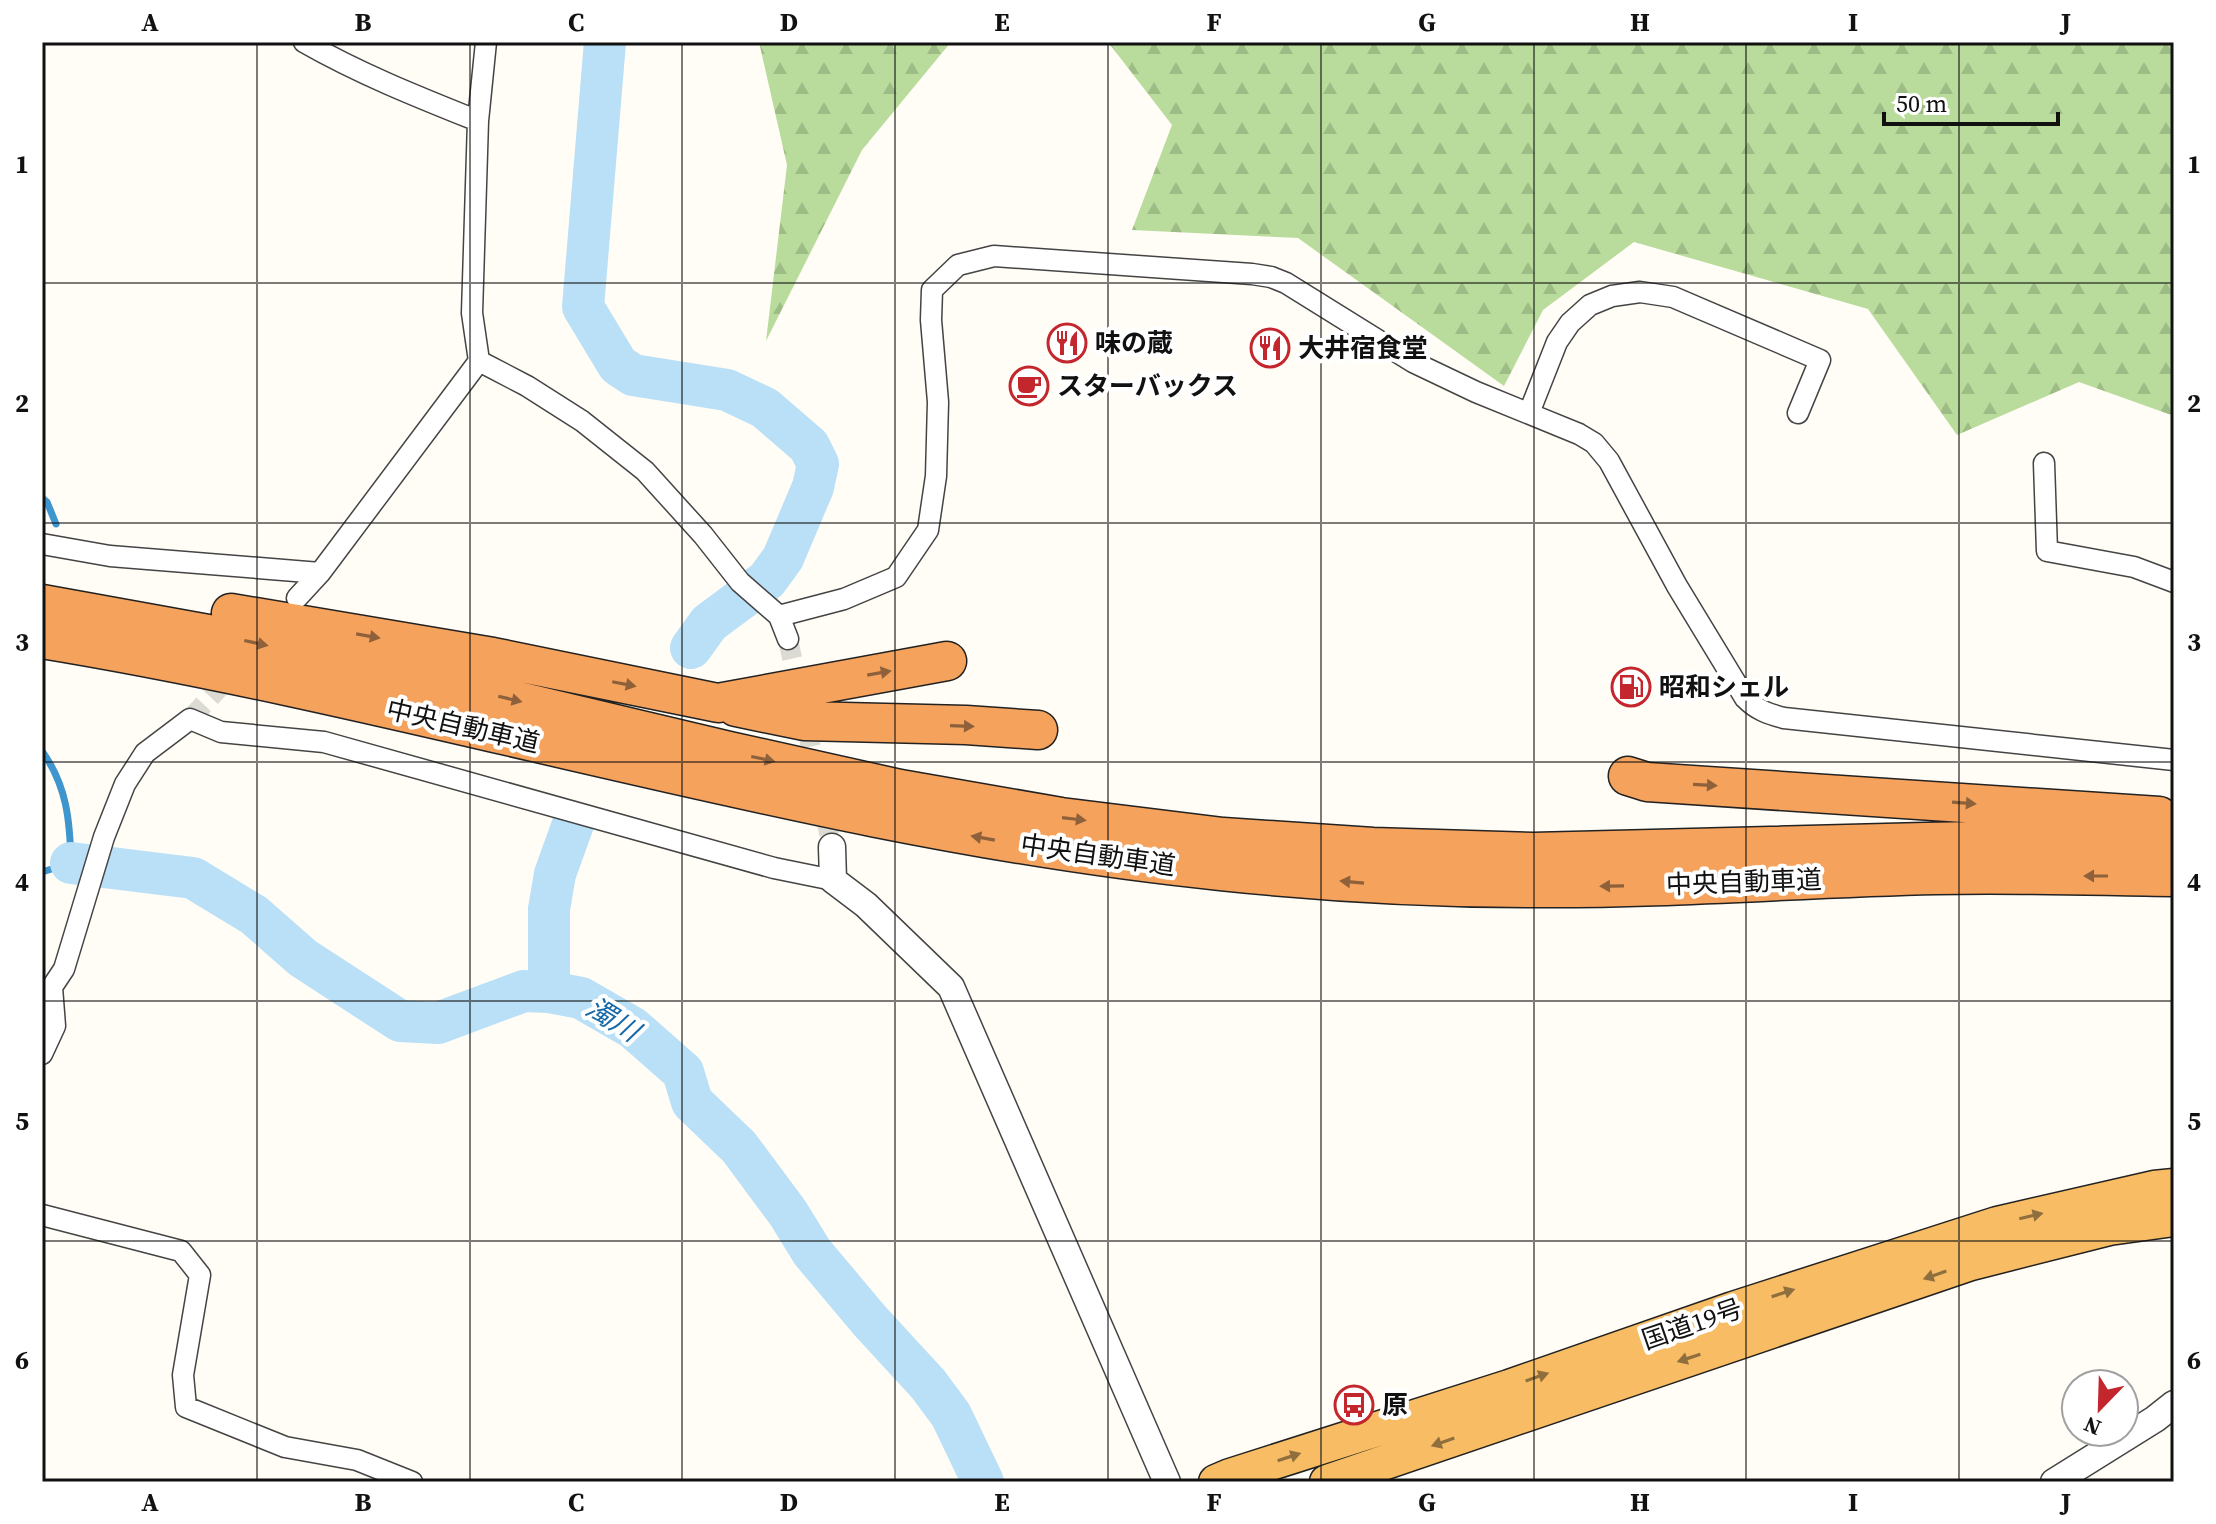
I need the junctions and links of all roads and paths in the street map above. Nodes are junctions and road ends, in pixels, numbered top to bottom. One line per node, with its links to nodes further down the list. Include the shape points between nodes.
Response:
1 (304, 42): 3 (street, via 382,83)
2 (486, 42): 3 (street)
3 (478, 121): 4 (street, via 472,313)
4 (479, 361): 9 (street); 14 (street, via 582,421 645,471 740,582)
5 (1529, 413): 6 (street, via 1570,323 1590,305 1640,292 1673,297 1820,360); 14 (street, via 1413,362 1271,277 994,256 958,265 932,290 938,402 928,530 896,577 844,599); 20 (street, via 1594,443 1609,461 1677,586 1745,698 1757,709 1784,718)
6 (1798, 413)
7 (2044, 463): 10 (street, via 2047,551 2134,567)
8 (52, 546): 9 (street, via 110,556)
9 (320, 573): 12 (street)
10 (2174, 582)
11 (42, 585): 18 (highway, one-way to 18, via 493,657)
12 (297, 598)
13 (42, 604): 23 (highway, 中央自動車道, one-way to 23, via 427,680 900,789 1061,817 1223,837 1533,852 1940,841)
14 (779, 616): 16 (street)
15 (42, 639): 25 (highway, 中央自動車道, one-way to 15, via 1939,875 1536,888 1371,884 1220,871 1058,851 893,822 268,681)
16 (788, 639)
17 (947, 661): 18 (highway, one-way to 17)
18 (718, 703): 19 (highway, one-way to 19, via 804,721)
19 (1038, 730)
20 (2174, 760)
21 (1628, 776): 22 (highway, one-way to 22, via 1647,782)
22 (2174, 817)
23 (2174, 841)
24 (832, 847): 26 (street)
25 (2174, 877)
26 (833, 880): 27 (street, via 324,742 221,732 190,719 145,753 125,784 64,969); 34 (street, via 951,987)
27 (47, 993): 28 (street, via 55,1026)
28 (42, 1054)
29 (2174, 1186): 35 (highway, 国道19号, one-way to 29, via 1997,1224)
30 (42, 1215): 33 (street, via 181,1251 200,1275 183,1375 186,1407 285,1447 357,1460)
31 (2174, 1219): 36 (highway, 国道19号, one-way to 36, via 2109,1228 1971,1263)
32 (2174, 1404): 37 (street)
33 (412, 1482)
34 (1167, 1482)
35 (1216, 1482)
36 (1327, 1482)
37 (2054, 1482)

